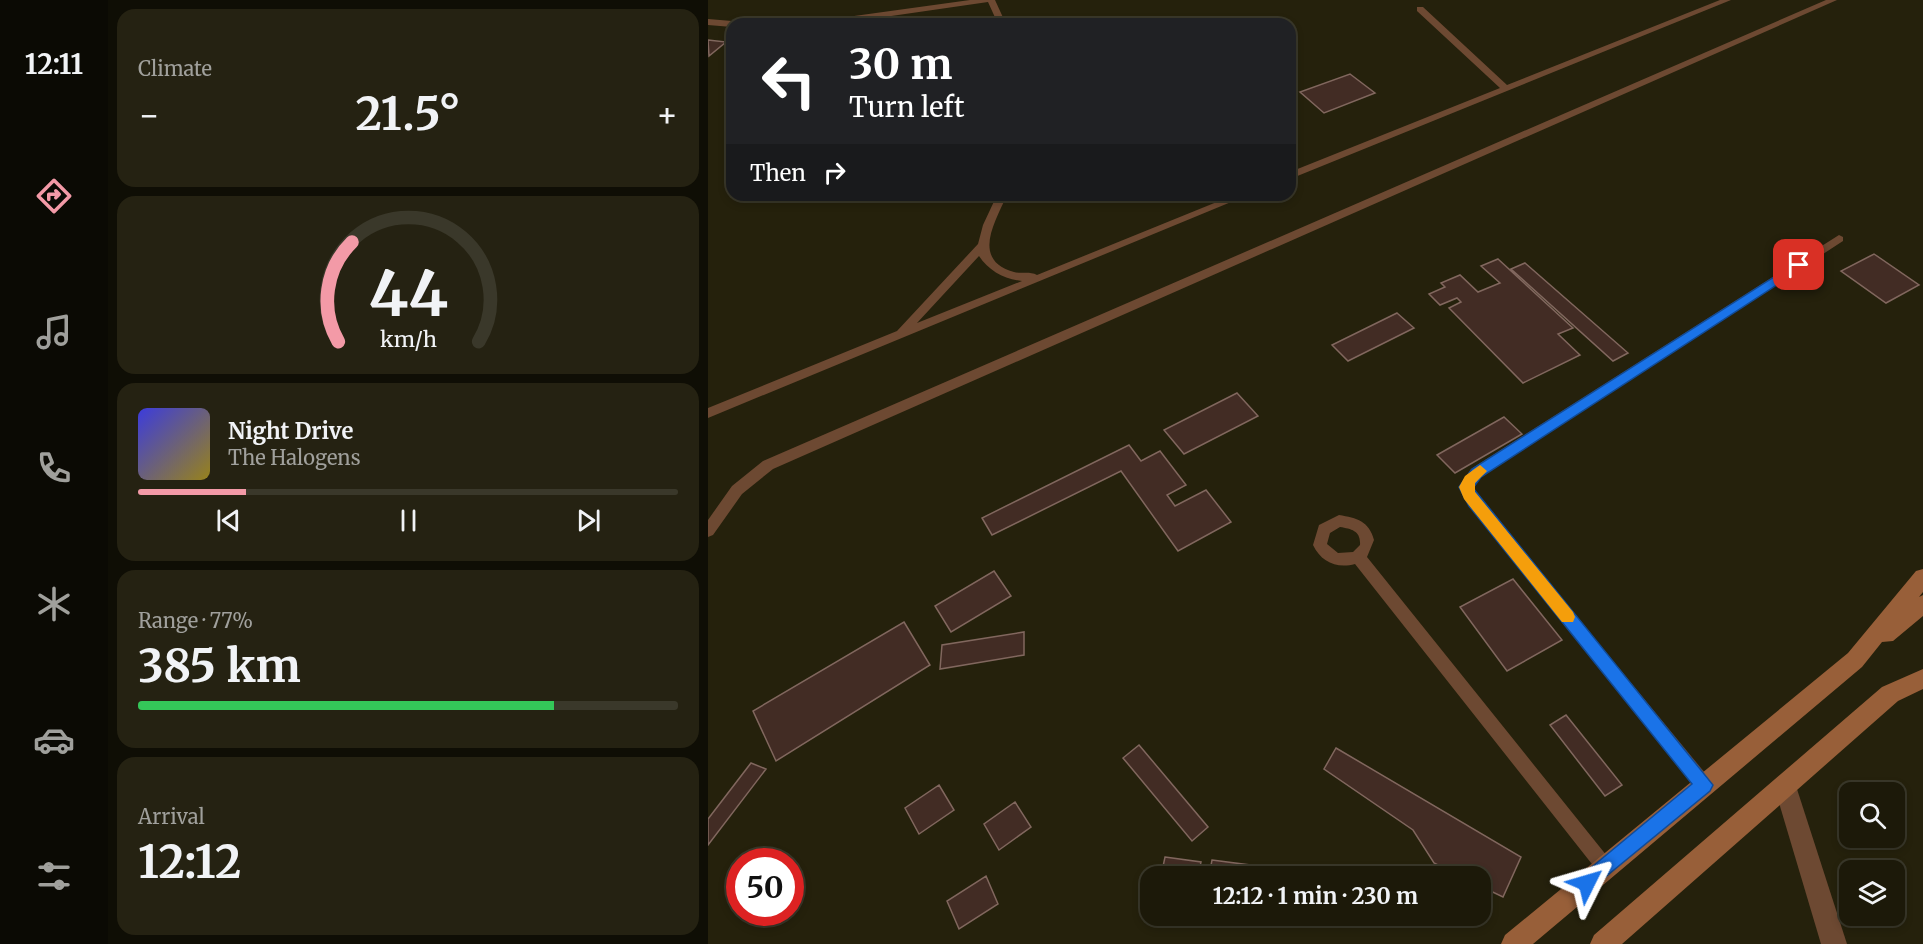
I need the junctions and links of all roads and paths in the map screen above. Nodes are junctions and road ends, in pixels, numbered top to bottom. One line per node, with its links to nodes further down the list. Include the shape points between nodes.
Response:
1 (989, 0): 5 (lane); 6 (lane)
2 (1727, 0): 9 (lane)
3 (1833, 0): 18 (lane, via 768,465 737,490)
4 (1420, 9): 9 (lane)
5 (861, 18)
6 (999, 18)
7 (708, 22): 8 (lane)
8 (726, 24)
9 (1506, 89): 10 (lane)
10 (1296, 174)
11 (1000, 201): 14 (lane)
12 (1228, 201): 15 (lane)
13 (1839, 239): 26 (lane, via 1476,473 1466,487 1474,502)
14 (981, 247): 15 (lane, via 995,268 1014,277); 16 (lane)
15 (1053, 272): 16 (lane)
16 (900, 334): 17 (lane)
17 (708, 413)
18 (708, 531)
19 (1358, 557): 28 (lane)
20 (1923, 577): 22 (main road)
21 (1923, 604): 22 (main road)
22 (1855, 660): 26 (main road)
23 (1923, 665): 25 (main road)
24 (1923, 679): 25 (main road)
25 (1890, 694): 27 (main road)
26 (1704, 785): 28 (main road)
27 (1785, 786): 29 (main road); 31 (street)
28 (1605, 867): 30 (main road)
29 (1606, 943)
30 (1514, 944)
31 (1834, 944)

